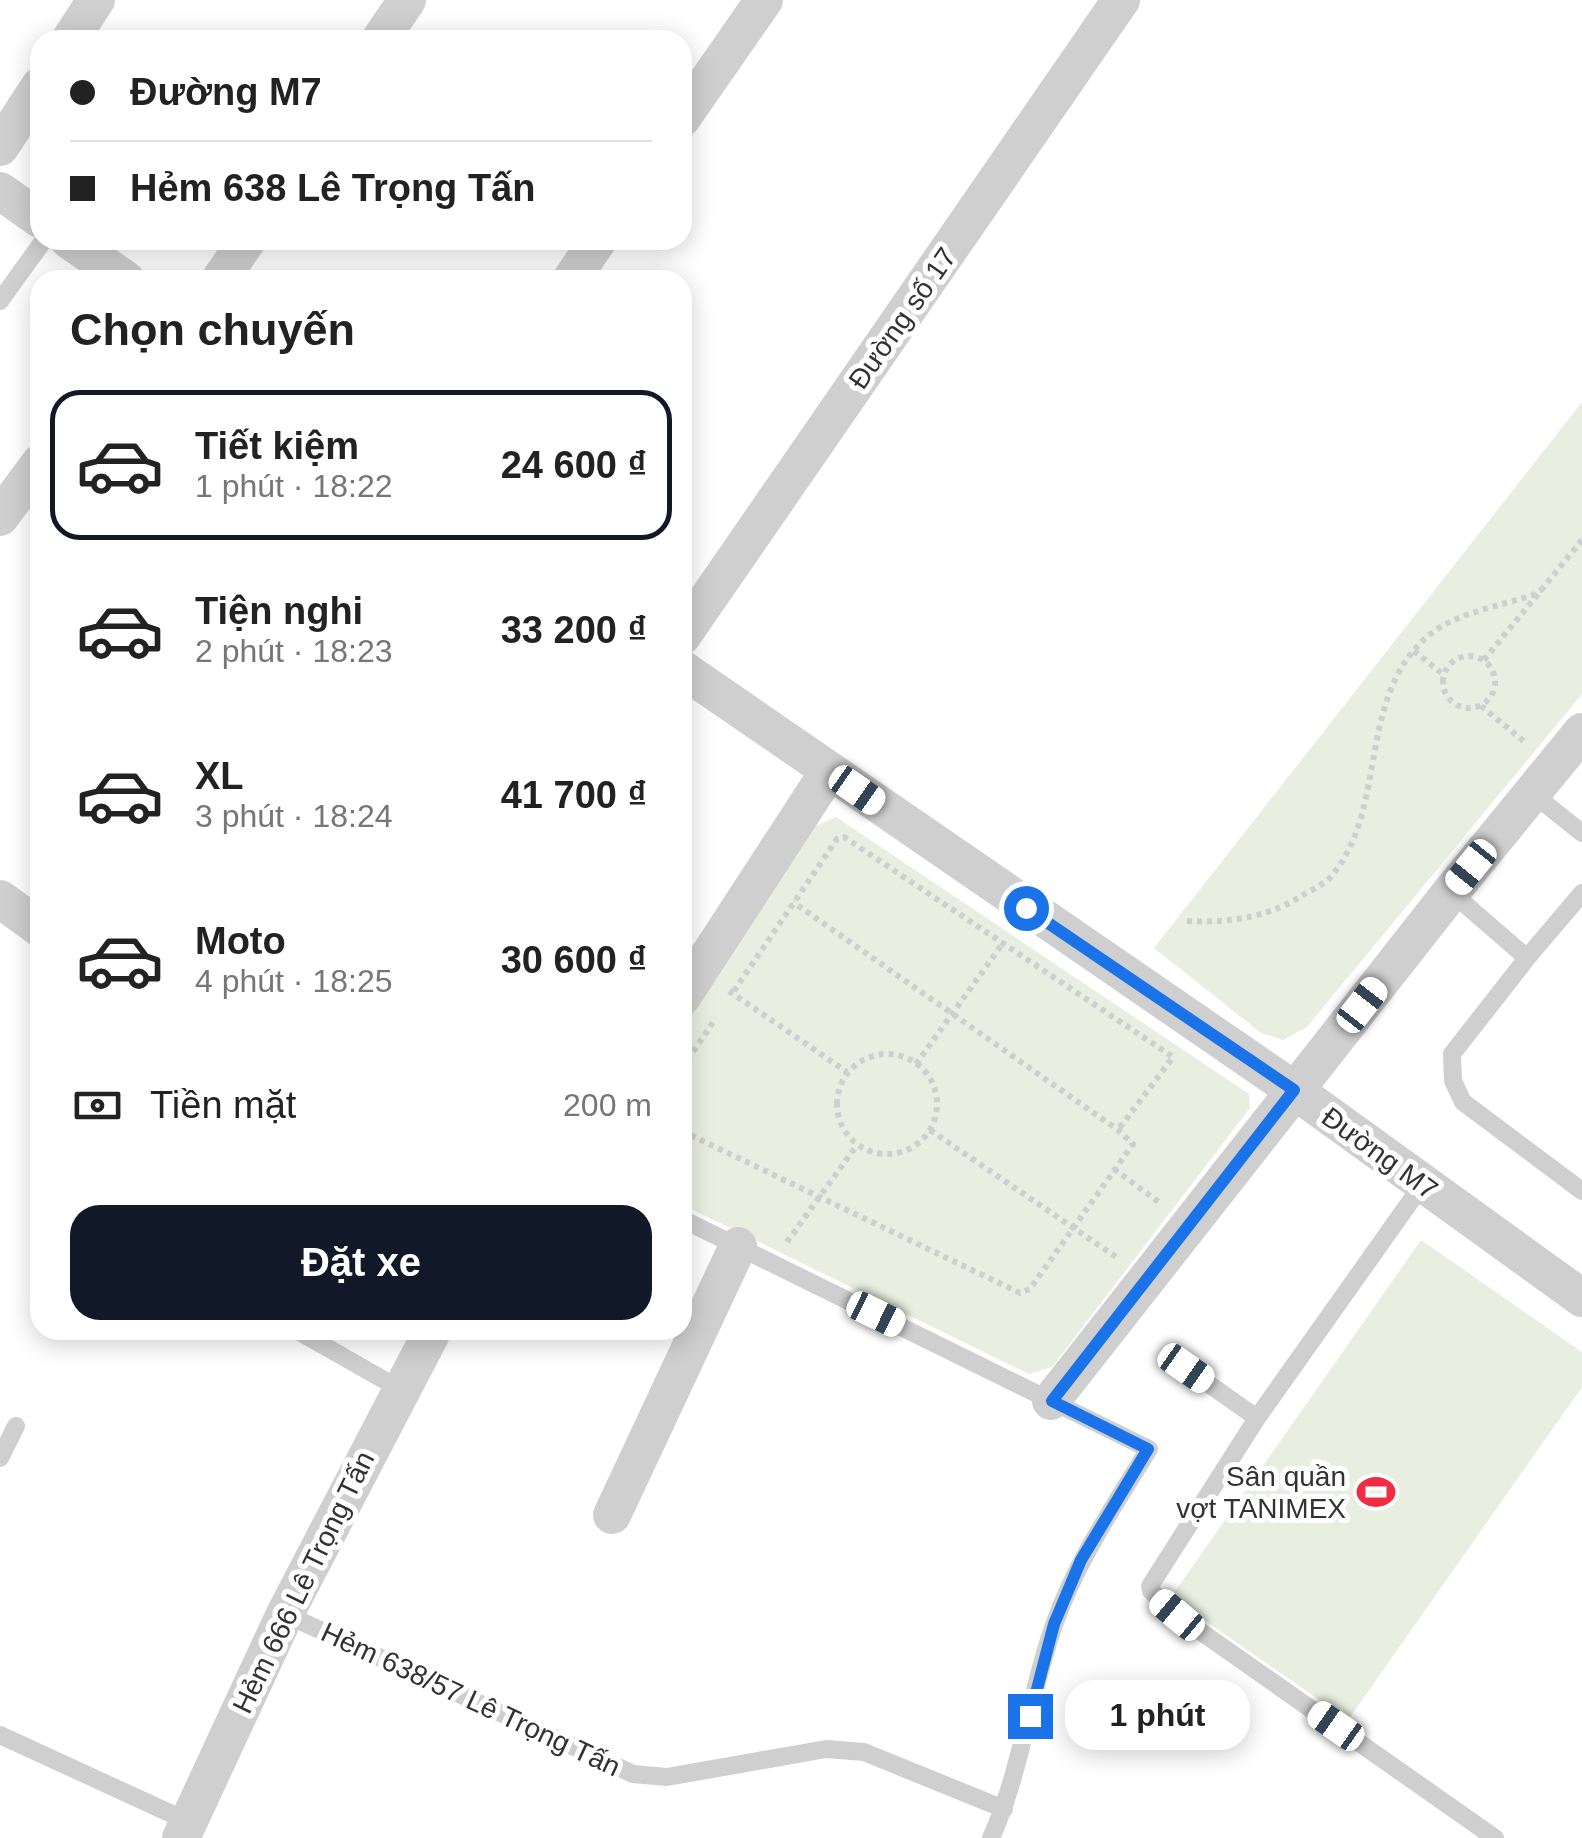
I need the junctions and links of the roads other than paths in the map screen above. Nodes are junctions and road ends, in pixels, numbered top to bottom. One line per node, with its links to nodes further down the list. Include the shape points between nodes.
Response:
1 (96, 0): 5 (street)
2 (407, 0): 6 (street)
3 (764, 0): 8 (street)
4 (1122, 0): 18 (street, Đường số 17)
5 (76, 30)
6 (387, 30)
7 (30, 101): 9 (street)
8 (692, 104)
9 (0, 147)
10 (0, 192): 11 (street)
11 (30, 212)
12 (37, 250): 15 (lane)
13 (84, 250): 14 (street)
14 (112, 270)
15 (0, 301)
16 (30, 476): 17 (street)
17 (0, 517)
18 (692, 622)
19 (692, 675): 21 (street, Đường M7)
20 (1582, 732): 22 (street)
21 (829, 771): 29 (street); 30 (street, Đường M7)
22 (1543, 779): 23 (lane); 24 (street)
23 (1582, 833)
24 (1451, 892): 28 (lane); 30 (street)
25 (1582, 893): 28 (lane)
26 (0, 899): 27 (street)
27 (30, 921)
28 (1527, 958): 32 (lane, via 1452,1054 1453,1081 1463,1102)
29 (692, 982)
30 (1294, 1090): 31 (street, Đường M7); 40 (street)
31 (1422, 1185): 35 (street, Đường M7); 41 (lane)
32 (1582, 1191)
33 (692, 1224): 34 (lane)
34 (754, 1254): 40 (lane); 44 (street)
35 (1582, 1298)
36 (314, 1340): 39 (lane)
37 (427, 1340): 39 (street, Hẻm 666 Lê Trọng Tấn)
38 (1186, 1368): 41 (lane)
39 (400, 1389): 45 (street, Hẻm 666 Lê Trọng Tấn)
40 (1052, 1401): 47 (lane, via 1148,1449 1081,1560 1054,1624)
41 (1257, 1418): 50 (lane, via 1151,1591)
42 (16, 1426): 43 (lane)
43 (0, 1458)
44 (612, 1514)
45 (285, 1614): 47 (lane, Hẻm 638/57 Lê Trọng Tấn, via 633,1774 668,1778 845,1748); 48 (street, Hẻm 666 Lê Trọng Tấn)
46 (0, 1735): 48 (lane)
47 (1004, 1810): 49 (lane)
48 (184, 1829)
49 (992, 1838)
50 (1496, 1838)

